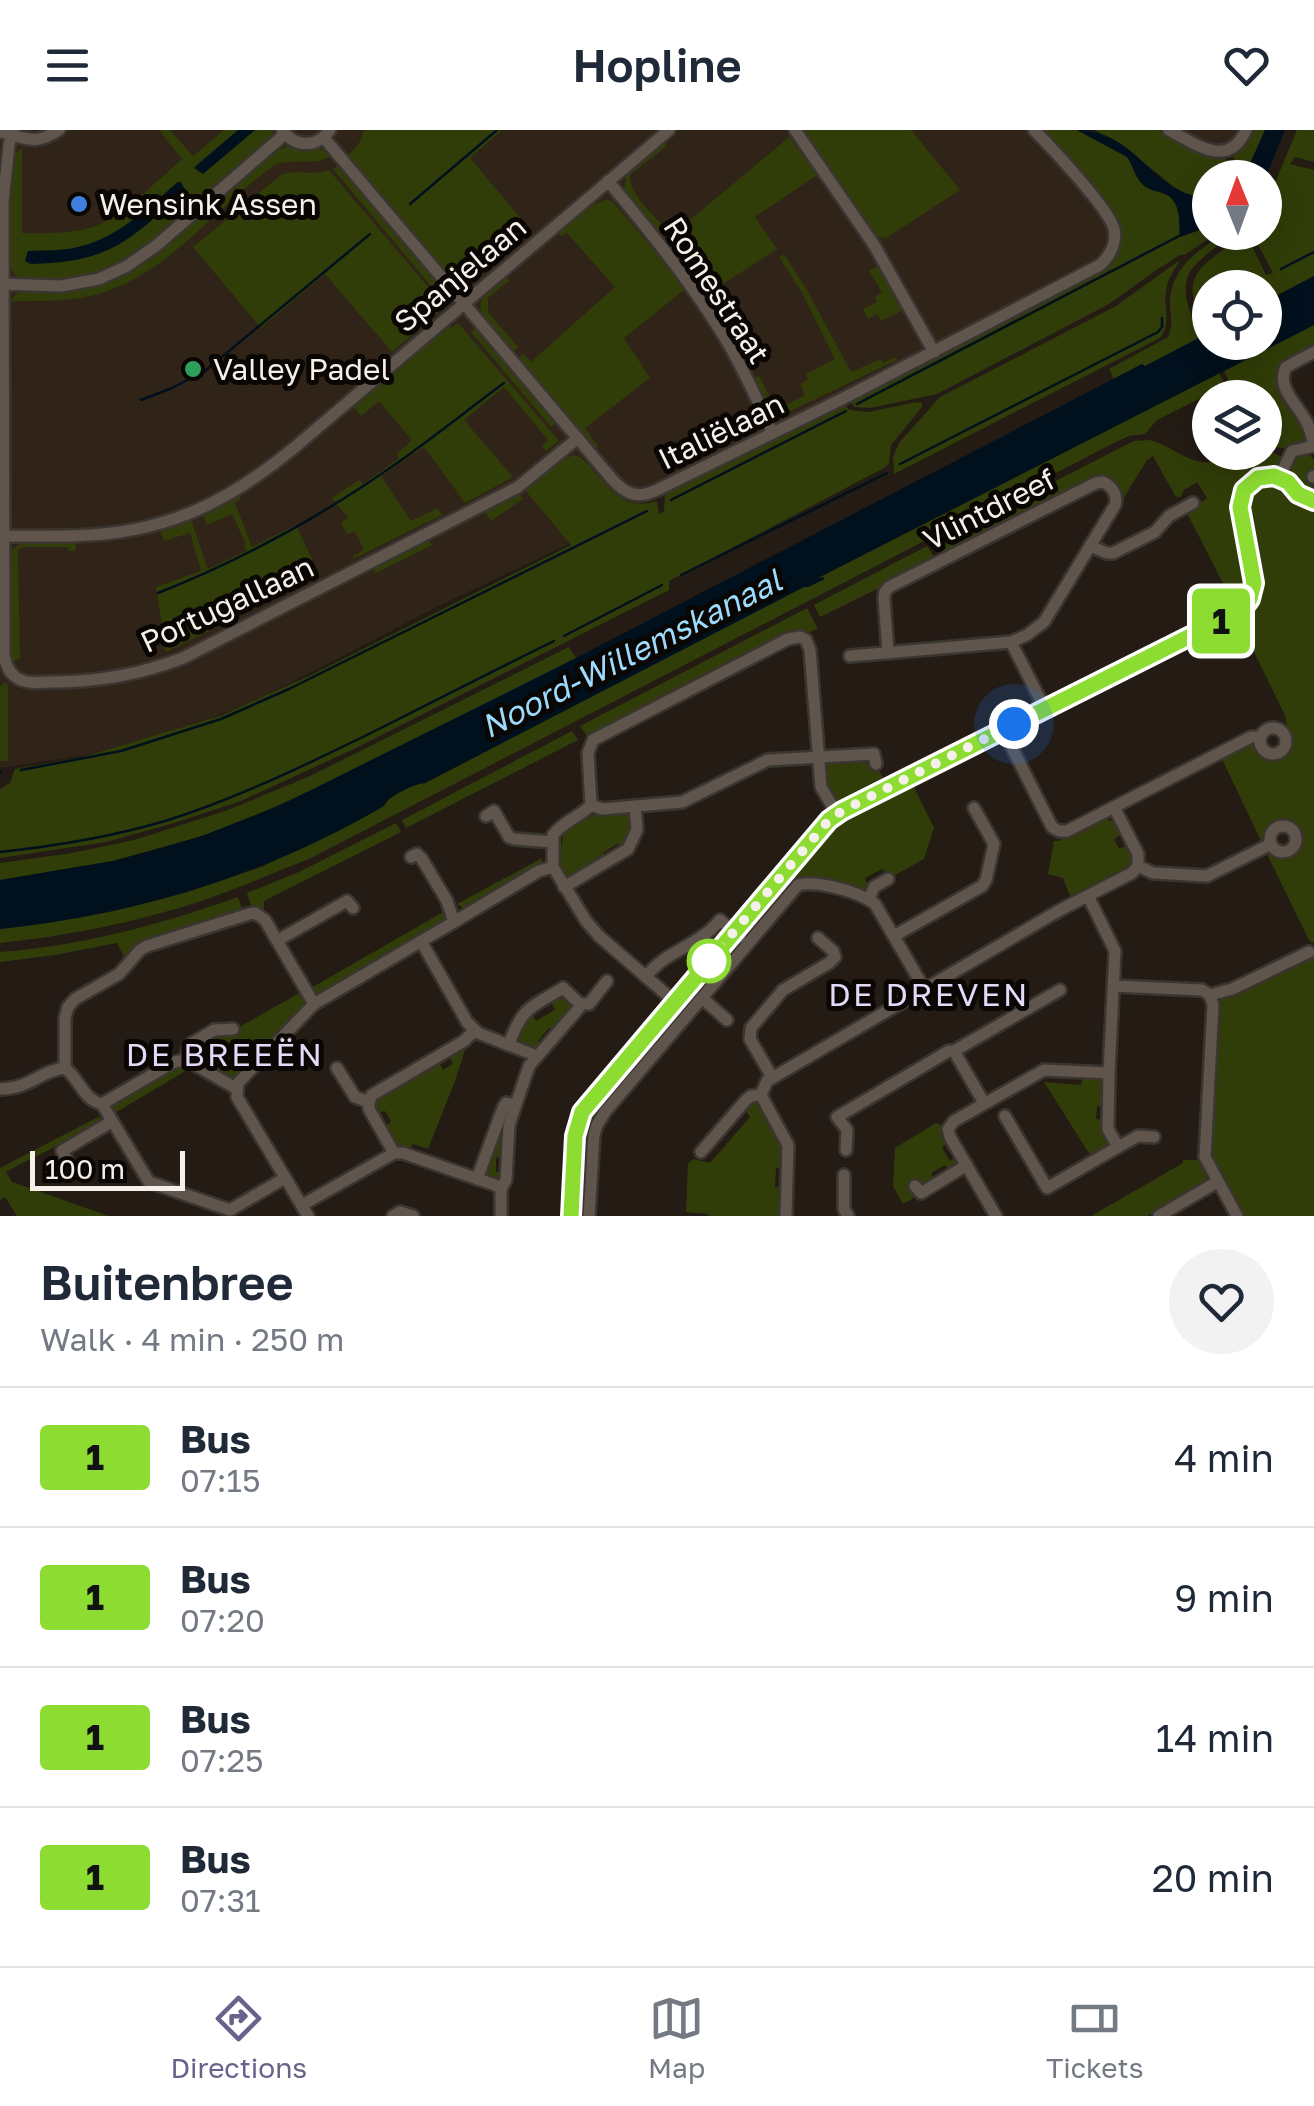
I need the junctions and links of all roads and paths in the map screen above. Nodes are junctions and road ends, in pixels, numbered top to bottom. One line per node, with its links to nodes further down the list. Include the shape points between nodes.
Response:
1 (59, 130): 7 (street, via 35,140)
2 (669, 130): 10 (street, Spanjelaan)
3 (795, 130): 13 (street, via 874,245)
4 (1034, 130): 13 (street, Italiëlaan, via 1109,217 1113,247 1100,265)
5 (1169, 130): 6 (street, via 1216,152 1241,141)
6 (1246, 130)
7 (8, 132): 11 (street, Portugallaan)
8 (284, 132): 9 (street, via 304,144); 11 (street, via 127,266 62,286)
9 (327, 134): 12 (street, Italiëlaan)
10 (608, 182): 12 (street, Spanjelaan); 15 (street, Romestraat, via 694,289)
11 (2, 284): 21 (street, Portugallaan)
12 (464, 303): 16 (street, Italiëlaan); 21 (street, Spanjelaan, via 260,475 212,505 127,532)
13 (934, 352): 15 (street, Italiëlaan)
14 (1314, 352): 17 (street, via 1286,367 1282,379)
15 (773, 433): 16 (street, Italiëlaan, via 639,496 620,488)
16 (578, 438): 21 (street, Portugallaan, via 518,487 182,658 107,680 29,682 9,670)
17 (1314, 446): 18 (street, via 1292,451)
18 (1279, 477): 19 (street); 26 (street, via 1258,478 1242,495 1254,583 1242,610)
19 (1314, 501)
20 (1187, 503): 22 (street, via 1155,532 1113,552)
21 (4, 536)
22 (1090, 546): 23 (street, Vlintdreef, via 1044,622); 24 (street, Vlintdreef, via 1116,500 1103,482 889,587)
23 (1012, 642): 24 (street); 26 (street)
24 (888, 652): 25 (street)
25 (850, 656)
26 (1045, 709): 27 (street)
27 (1004, 730): 33 (street, via 1052,827 1067,831); 35 (street)
28 (1260, 737): 33 (street)
29 (878, 757): 30 (street)
30 (818, 758): 31 (street, via 810,650 806,640 794,637 593,740); 32 (street, via 762,762 682,802); 35 (street, via 821,787)
31 (591, 805): 32 (street); 37 (street, via 557,830)
32 (635, 806): 43 (street, via 628,848)
33 (1114, 807): 40 (street)
34 (974, 808): 49 (street, via 994,844 986,880)
35 (837, 814): 48 (street)
36 (486, 816): 37 (street, via 494,812 514,840)
37 (552, 842): 41 (street)
38 (1271, 844): 40 (street, via 1207,876)
39 (412, 857): 47 (street, via 422,858)
40 (1138, 866): 44 (street)
41 (553, 867): 43 (street); 47 (street)
42 (888, 879): 45 (street)
43 (564, 887): 55 (street, via 598,936)
44 (1088, 896): 57 (street, via 1116,951); 58 (street)
45 (869, 899): 49 (street); 53 (street, via 803,883)
46 (353, 908): 51 (street, via 347,901)
47 (454, 922): 52 (street)
48 (734, 932): 53 (street); 55 (street, via 720,920); 62 (street)
49 (894, 936): 58 (street)
50 (818, 938): 75 (street, via 835,957 783,990 751,1028 750,1040)
51 (278, 940): 63 (street); 72 (street, via 252,913 140,950 119,974 68,1007)
52 (421, 941): 63 (street); 67 (street)
53 (748, 944): 61 (street)
54 (1309, 952): 60 (street)
55 (646, 977): 62 (street)
56 (608, 981): 64 (street, via 589,1004)
57 (1114, 986): 60 (street); 74 (street)
58 (924, 988): 75 (street)
59 (1060, 990): 69 (street)
60 (1210, 995): 95 (street, via 1205,1157)
61 (702, 998): 65 (street); 103 (street, via 596,1125)
62 (674, 1002): 99 (street, via 582,1112)
63 (314, 1004): 77 (street)
64 (580, 1004): 68 (street, via 563,988 521,1016); 70 (street)
65 (727, 1020)
66 (233, 1029): 71 (street, via 214,1030 190,1045)
67 (474, 1031): 68 (street); 79 (street)
68 (509, 1044): 70 (street)
69 (954, 1051): 80 (street); 87 (street, via 837,1116 847,1130)
70 (537, 1056): 84 (street)
71 (184, 1060): 77 (street); 81 (street)
72 (64, 1068): 76 (street); 81 (street, via 90,1100)
73 (337, 1068): 79 (street, via 355,1097)
74 (1109, 1074): 80 (street, via 1044,1070); 86 (street, via 1108,1129)
75 (772, 1077): 78 (street)
76 (0, 1089)
77 (237, 1090): 93 (street)
78 (761, 1095): 88 (street, via 746,1100); 104 (street, via 788,1145)
79 (369, 1102): 89 (street)
80 (984, 1103): 91 (street, via 948,1129)
81 (102, 1104): 83 (street)
82 (1005, 1116): 86 (street, via 1047,1188)
83 (111, 1122): 90 (street, via 62,1152); 93 (street, via 148,1182 230,1210)
84 (503, 1124): 94 (street); 97 (street)
85 (1154, 1136): 86 (street)
86 (1118, 1147)
87 (846, 1150)
88 (701, 1152)
89 (394, 1153): 94 (street); 98 (street)
90 (67, 1160)
91 (966, 1166): 96 (street, via 921,1193); 106 (street)
92 (844, 1175): 105 (street)
93 (285, 1178): 98 (street)
94 (478, 1179): 97 (street)
95 (1218, 1182): 107 (street); 108 (street)
96 (916, 1186)
97 (501, 1189): 102 (street)
98 (305, 1211)
99 (571, 1215): 103 (street)
100 (393, 1216): 101 (street)
101 (412, 1216)
102 (502, 1216)
103 (590, 1216)
104 (786, 1216)
105 (848, 1216)
106 (996, 1216)
107 (1158, 1216)
108 (1237, 1216)

